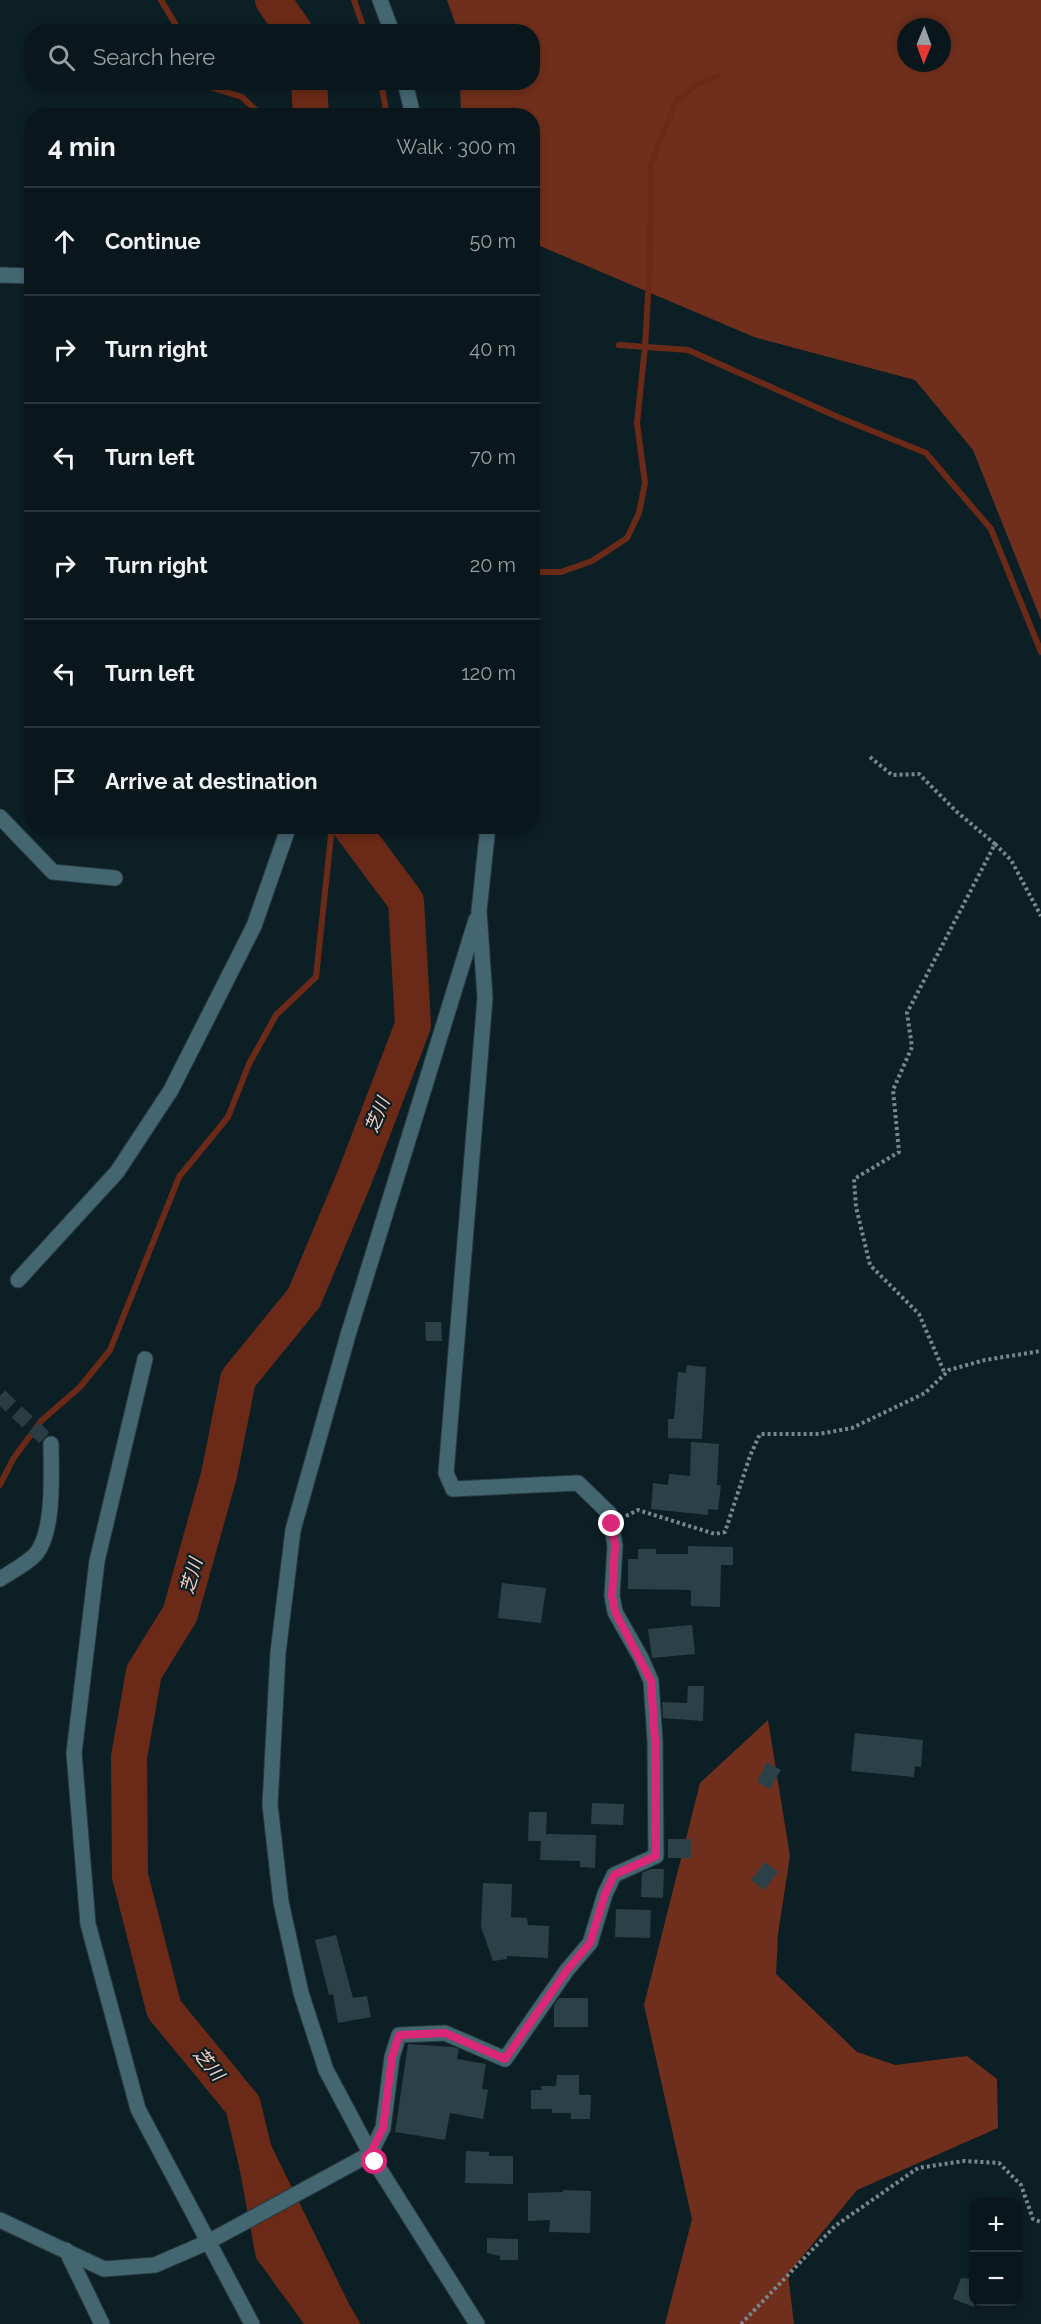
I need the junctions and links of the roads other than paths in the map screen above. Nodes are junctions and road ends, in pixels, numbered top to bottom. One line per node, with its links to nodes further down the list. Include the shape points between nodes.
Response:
1 (380, 0): 2 (street)
2 (389, 24)
3 (407, 90): 4 (street)
4 (411, 108)
5 (0, 275): 6 (street)
6 (24, 276)
7 (0, 817): 10 (street, via 53,873)
8 (286, 834): 12 (street, via 254,926 171,1090 117,1172)
9 (487, 834): 11 (street)
10 (115, 878)
11 (479, 911): 16 (street, via 320,1428 293,1530 278,1653 270,1806 280,1902 301,1993 326,2070); 16 (street, via 485,998 446,1473 453,1489 578,1483 610,1514 615,1545 615,1612 651,1681 656,1856 614,1875 590,1943 505,2059 445,2033 399,2035 392,2057 383,2128)
12 (18, 1280)
13 (145, 1359): 18 (street, via 97,1561 75,1764 88,1924 138,2109)
14 (51, 1444): 15 (street, via 52,1506 42,1542 35,1555)
15 (0, 1579)
16 (370, 2154): 18 (street); 22 (street)
17 (0, 2220): 19 (street)
18 (208, 2242): 19 (street, via 155,2265 104,2269); 21 (street)
19 (66, 2250): 20 (street)
20 (102, 2324)
21 (252, 2324)
22 (477, 2324)

